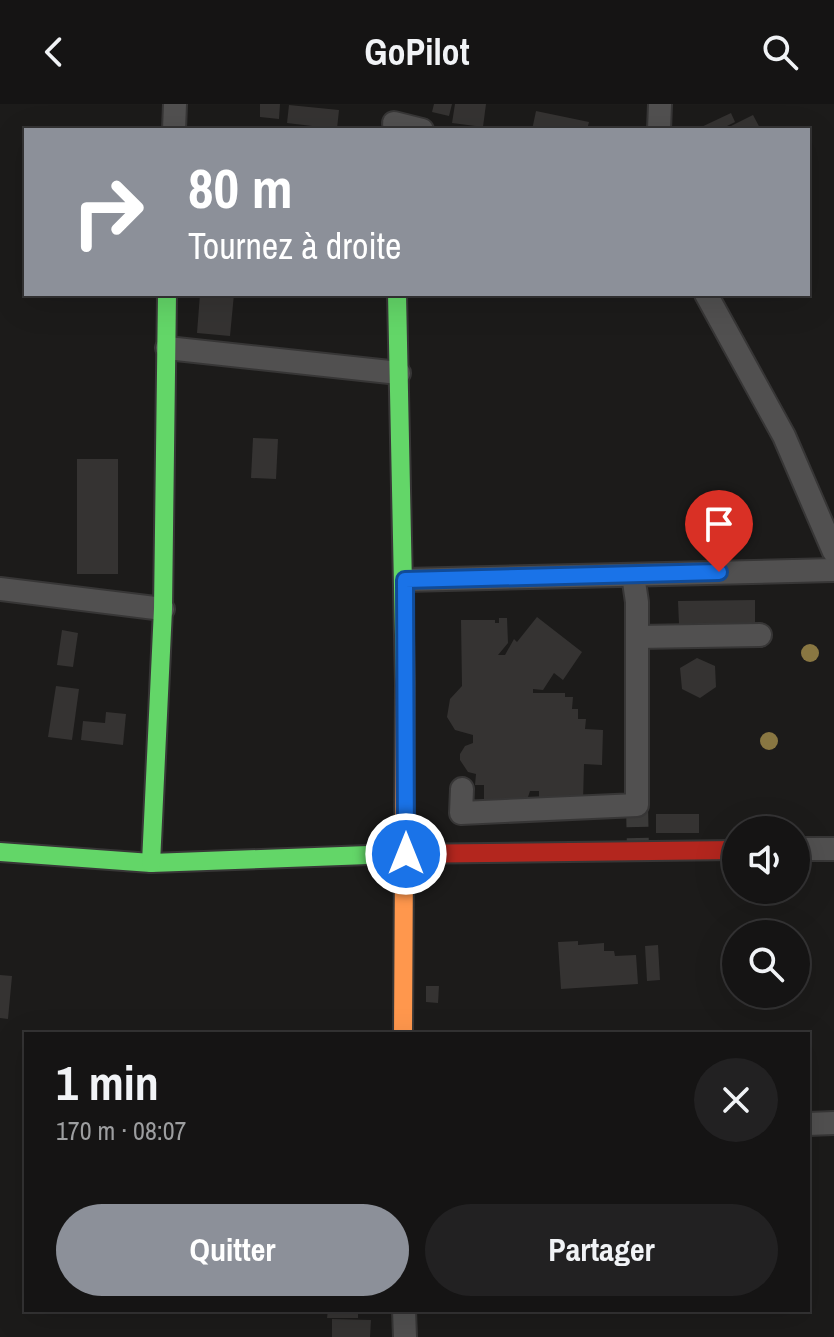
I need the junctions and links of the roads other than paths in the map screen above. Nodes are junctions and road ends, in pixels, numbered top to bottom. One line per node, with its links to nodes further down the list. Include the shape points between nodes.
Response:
1 (175, 104): 4 (street)
2 (660, 104): 6 (street)
3 (395, 119): 5 (street)
4 (174, 128)
5 (417, 128)
6 (659, 128)
7 (167, 296): 10 (street)
8 (397, 296): 11 (street)
9 (707, 296): 12 (street, via 784,436)
10 (167, 348): 11 (street); 17 (street)
11 (399, 373): 15 (street)
12 (834, 552)
13 (834, 570): 14 (street)
14 (633, 575): 15 (street); 19 (street)
15 (405, 580): 25 (street)
16 (0, 589): 17 (street)
17 (163, 609): 26 (street)
18 (760, 635): 19 (street)
19 (637, 637): 20 (street, via 637,805 461,813)
20 (462, 789)
21 (810, 849): 22 (street)
22 (834, 849)
23 (722, 850): 25 (street)
24 (0, 852): 26 (street)
25 (406, 854): 26 (street); 27 (street)
26 (151, 863)
27 (403, 1032)
28 (834, 1123): 29 (street)
29 (810, 1124)
30 (404, 1312): 31 (street)
31 (405, 1337)

